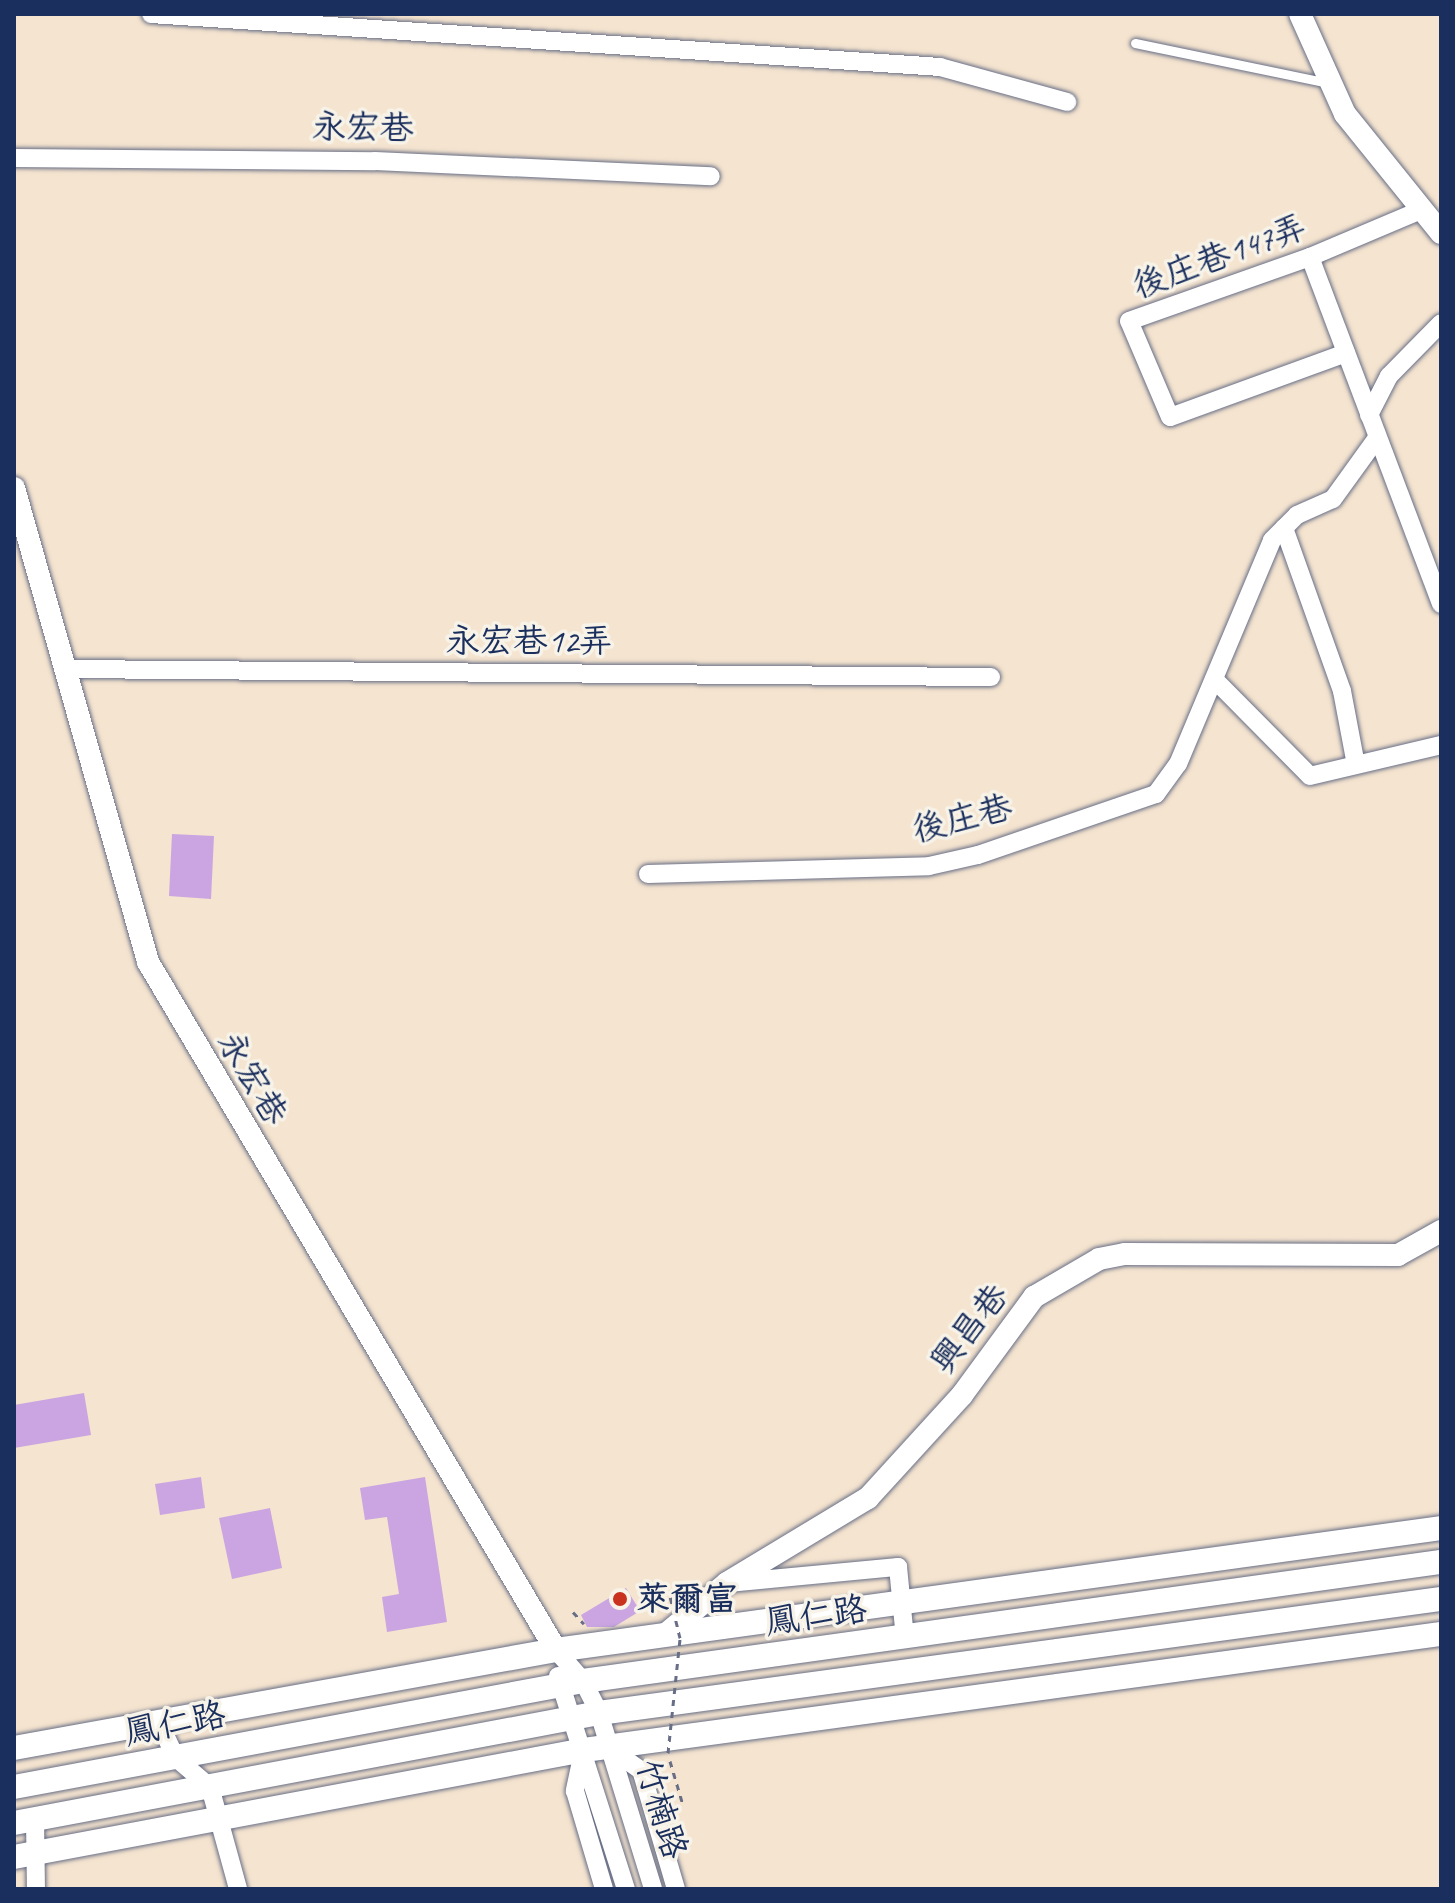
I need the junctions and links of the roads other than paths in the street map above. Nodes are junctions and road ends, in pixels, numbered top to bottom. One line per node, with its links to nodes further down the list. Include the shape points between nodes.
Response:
1 (151, 14): 5 (street, via 940,67)
2 (1300, 14): 4 (street)
3 (1135, 43): 4 (lane)
4 (1331, 83): 8 (street, via 1345,114)
5 (1067, 102)
6 (14, 158): 7 (street, 永宏巷, via 375,161)
7 (711, 176)
8 (1419, 211): 9 (street); 10 (street, 後庄巷147弄)
9 (1441, 233)
10 (1310, 257): 12 (street); 12 (street, 後庄巷147弄, via 1129,321 1170,417)
11 (1441, 323): 13 (street, via 1389,376)
12 (1346, 353): 13 (street)
13 (1369, 415): 14 (street)
14 (1377, 438): 16 (street, via 1333,499 1297,515); 17 (street)
15 (14, 488): 18 (street, 永宏巷)
16 (1284, 528): 20 (street, 後庄巷, via 1272,540); 22 (street, via 1342,691)
17 (1441, 604)
18 (66, 669): 19 (street, 永宏巷12弄); 33 (street, 永宏巷, via 148,962)
19 (991, 677)
20 (1214, 679): 22 (street, via 1310,776); 23 (street, 後庄巷, via 1178,764 1156,794 978,855 929,866)
21 (1441, 745): 22 (street)
22 (1356, 765)
23 (648, 874)
24 (1441, 1231): 27 (street, 興昌巷, via 1398,1255 1125,1254 1099,1259 1034,1297 962,1395 868,1498)
25 (1441, 1528): 29 (main road, 鳳仁路)
26 (1441, 1562): 32 (main road, 鳳仁路)
27 (727, 1583): 29 (street, via 898,1567); 30 (street, 興昌巷)
28 (1441, 1599): 35 (main road, 鳳仁路)
29 (902, 1602): 30 (main road, 鳳仁路); 32 (street)
30 (666, 1634): 33 (main road, 鳳仁路)
31 (1441, 1634): 39 (main road)
32 (905, 1638): 34 (main road, 鳳仁路)
33 (556, 1650): 34 (street, 竹楠路); 37 (main road, 鳳仁路)
34 (571, 1683): 35 (street, 竹楠路); 36 (street, 竹楠路); 41 (main road, 鳳仁路)
35 (599, 1713): 36 (main road, 鳳仁路); 39 (street, 竹楠路)
36 (570, 1719): 40 (street, 竹楠路); 43 (main road, 鳳仁路)
37 (159, 1722): 38 (main road, 鳳仁路); 41 (street)
38 (14, 1748)
39 (609, 1748): 40 (main road); 51 (street, 竹楠路); 52 (street, 竹楠路, via 641,1770)
40 (584, 1750): 44 (main road); 49 (street, 竹楠路, via 575,1791); 50 (street, 竹楠路)
41 (176, 1758): 42 (main road, 鳳仁路); 43 (street)
42 (14, 1787)
43 (210, 1787): 44 (street); 45 (main road, 鳳仁路)
44 (223, 1818): 46 (main road); 48 (street)
45 (25, 1821): 46 (street)
46 (24, 1855): 47 (street)
47 (36, 1889)
48 (238, 1889)
49 (604, 1889)
50 (626, 1889)
51 (653, 1889)
52 (676, 1889)

